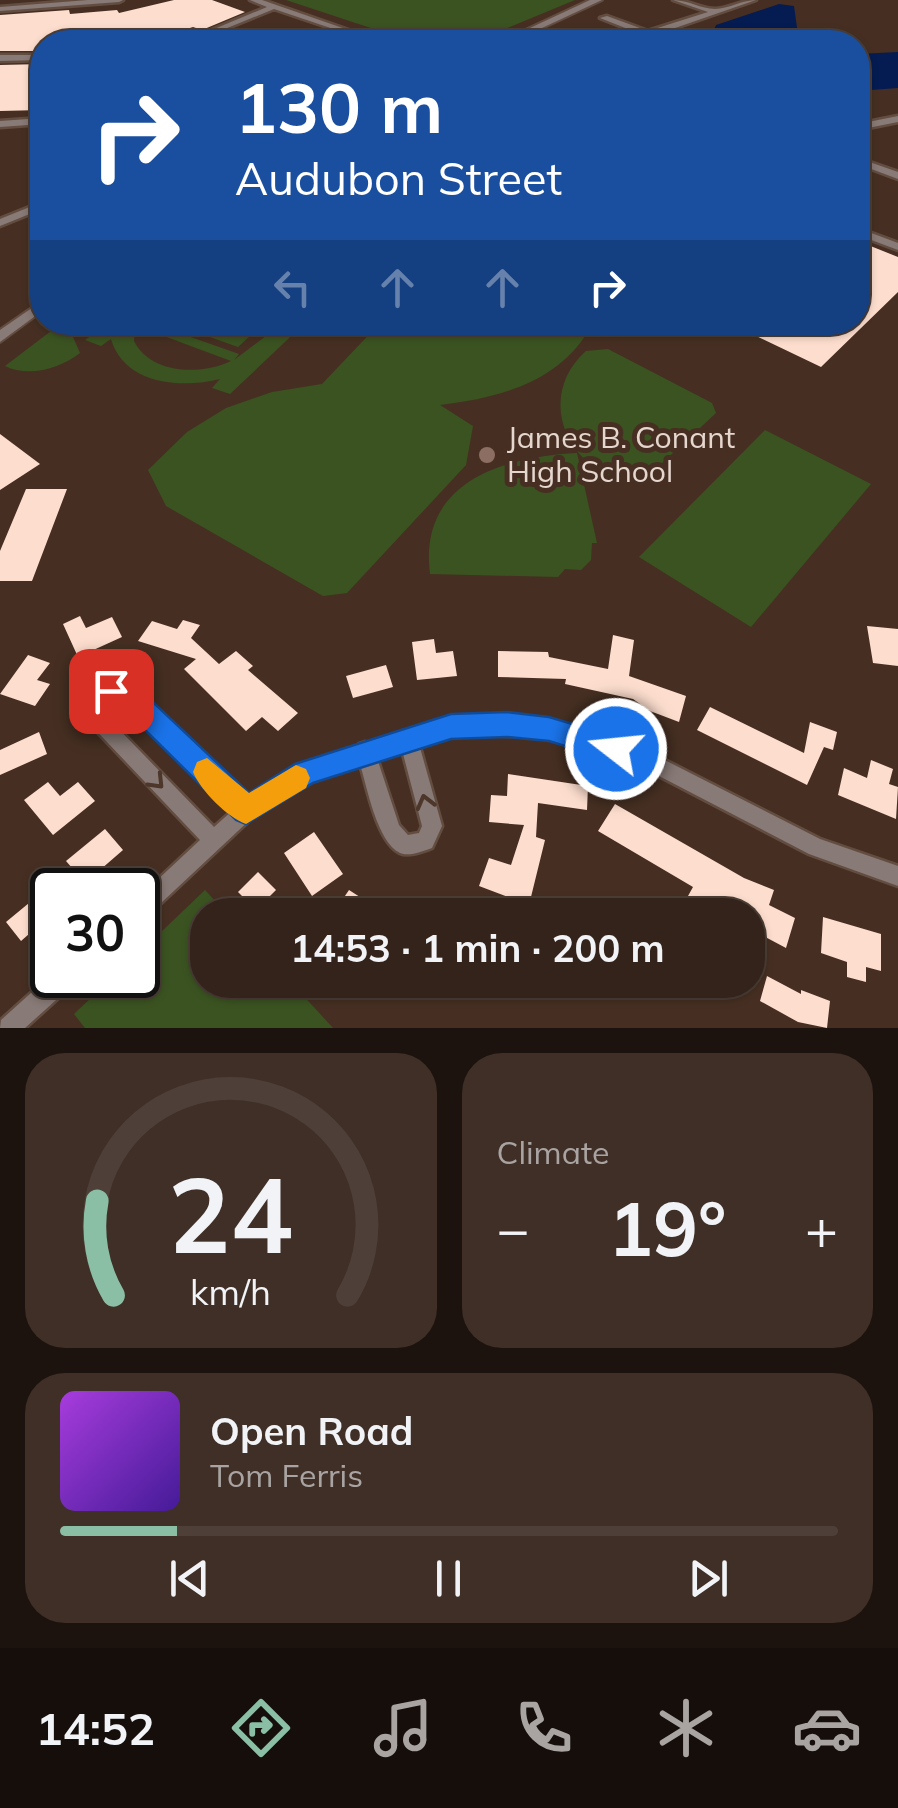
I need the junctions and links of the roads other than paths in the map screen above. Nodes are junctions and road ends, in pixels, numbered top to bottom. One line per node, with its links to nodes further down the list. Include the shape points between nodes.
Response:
1 (119, 0): 7 (street)
2 (254, 0): 6 (street)
3 (597, 0): 12 (street)
4 (677, 0): 8 (street)
5 (752, 0): 8 (street)
6 (273, 6): 10 (street); 11 (street)
7 (0, 9)
8 (716, 12): 14 (street)
9 (604, 18): 13 (street)
10 (216, 30)
11 (343, 30)
12 (531, 30)
13 (629, 30)
14 (668, 30)
15 (0, 58): 16 (street)
16 (30, 58)
17 (898, 118): 20 (street)
18 (30, 122): 19 (street)
19 (0, 124)
20 (870, 124)
21 (870, 166): 22 (street)
22 (898, 176)
23 (30, 210): 24 (street)
24 (0, 224)
25 (870, 235): 26 (street)
26 (898, 247)
27 (30, 315): 28 (street)
28 (0, 337)
29 (408, 738): 30 (street); 30 (street, one-way to 29, via 391,832 405,846 424,842 432,826); 33 (street, via 451,726 549,729 638,756 816,847)
30 (366, 750): 31 (street, via 305,773)
31 (246, 810): 32 (street); 32 (street, one-way to 32, via 128,695 111,691 96,702 95,718)
32 (214, 841): 34 (street)
33 (898, 876)
34 (160, 890)
35 (42, 998): 36 (street)
36 (9, 1028)

